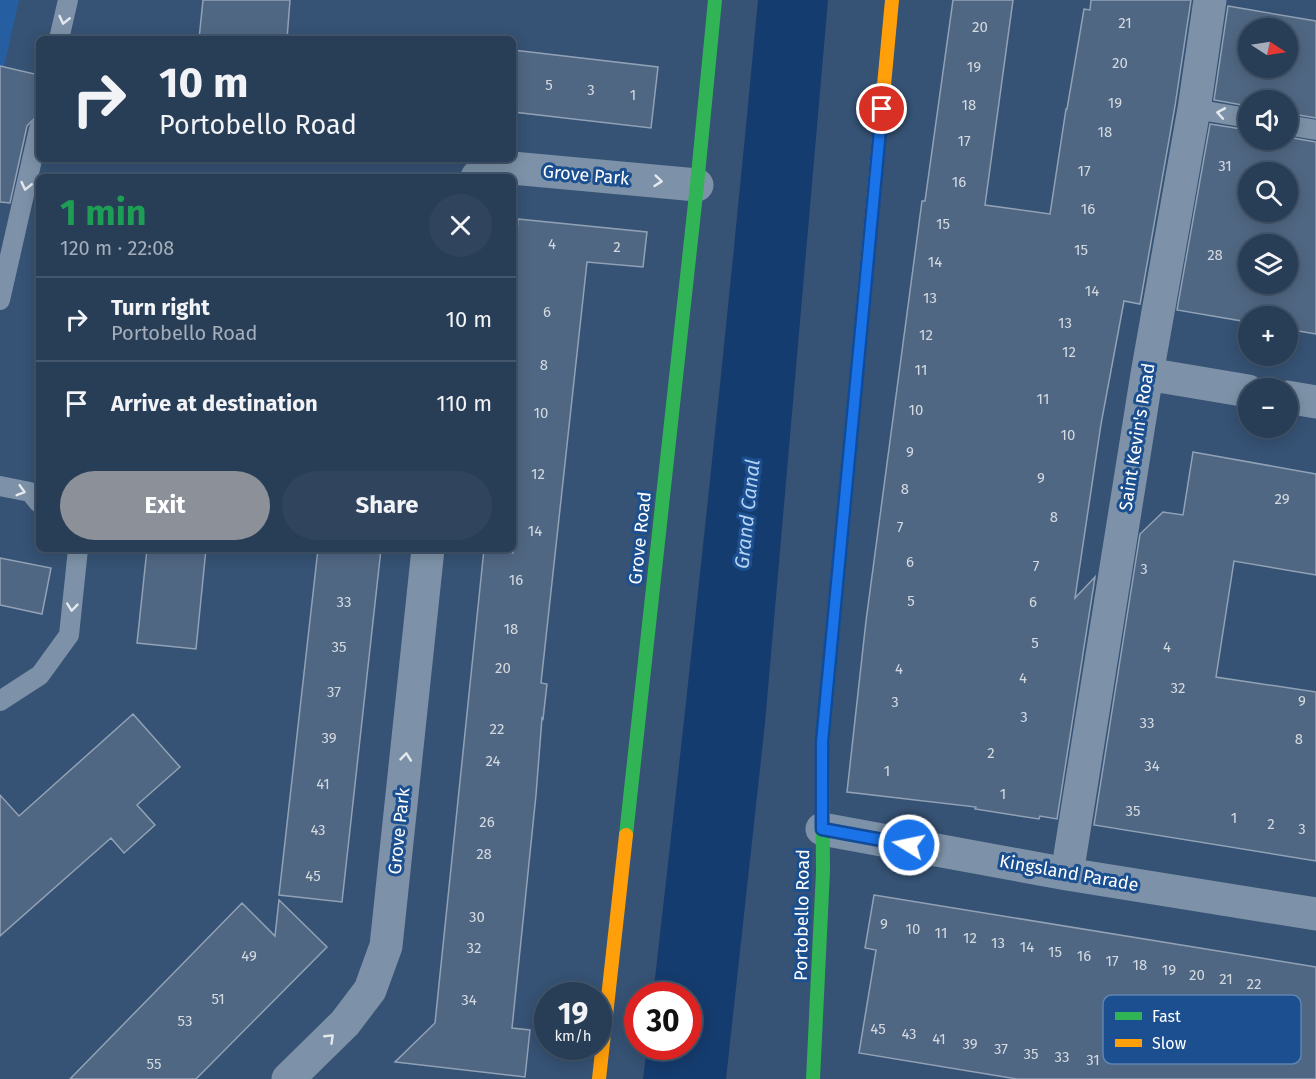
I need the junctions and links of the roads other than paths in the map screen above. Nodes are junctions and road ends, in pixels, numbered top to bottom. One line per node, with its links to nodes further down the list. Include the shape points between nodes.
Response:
1 (68, 0): 5 (lane, one-way to 5)
2 (715, 0): 12 (main road, Grove Road)
3 (892, 0): 23 (main road, Portobello Road, via 822,742)
4 (1210, 0): 6 (street, Saint Kevin's Road)
5 (60, 36)
6 (1194, 109): 7 (lane, one-way to 6); 14 (street, Saint Kevin's Road)
7 (1238, 116)
8 (1298, 127): 9 (lane)
9 (1316, 129)
10 (36, 142): 13 (lane, one-way to 13)
11 (480, 174): 12 (street, Grove Park, one-way to 12, via 512,168)
12 (697, 185): 27 (main road, Grove Road)
13 (0, 300)
14 (1147, 374): 15 (street); 24 (street, Saint Kevin's Road)
15 (1238, 389)
16 (1298, 399): 17 (street)
17 (1316, 402)
18 (0, 486): 19 (lane, one-way to 19, via 30,492)
19 (36, 499)
20 (78, 552): 22 (lane, one-way to 22, via 69,635 40,675)
21 (428, 552): 26 (street, Grove Park, one-way to 21, via 345,1023 370,990 386,946)
22 (0, 701)
23 (822, 829): 24 (street, Kingsland Parade); 28 (main road, Portobello Road)
24 (1067, 874): 25 (street, Kingsland Parade)
25 (1316, 914)
26 (288, 1079)
27 (599, 1079)
28 (813, 1079)

